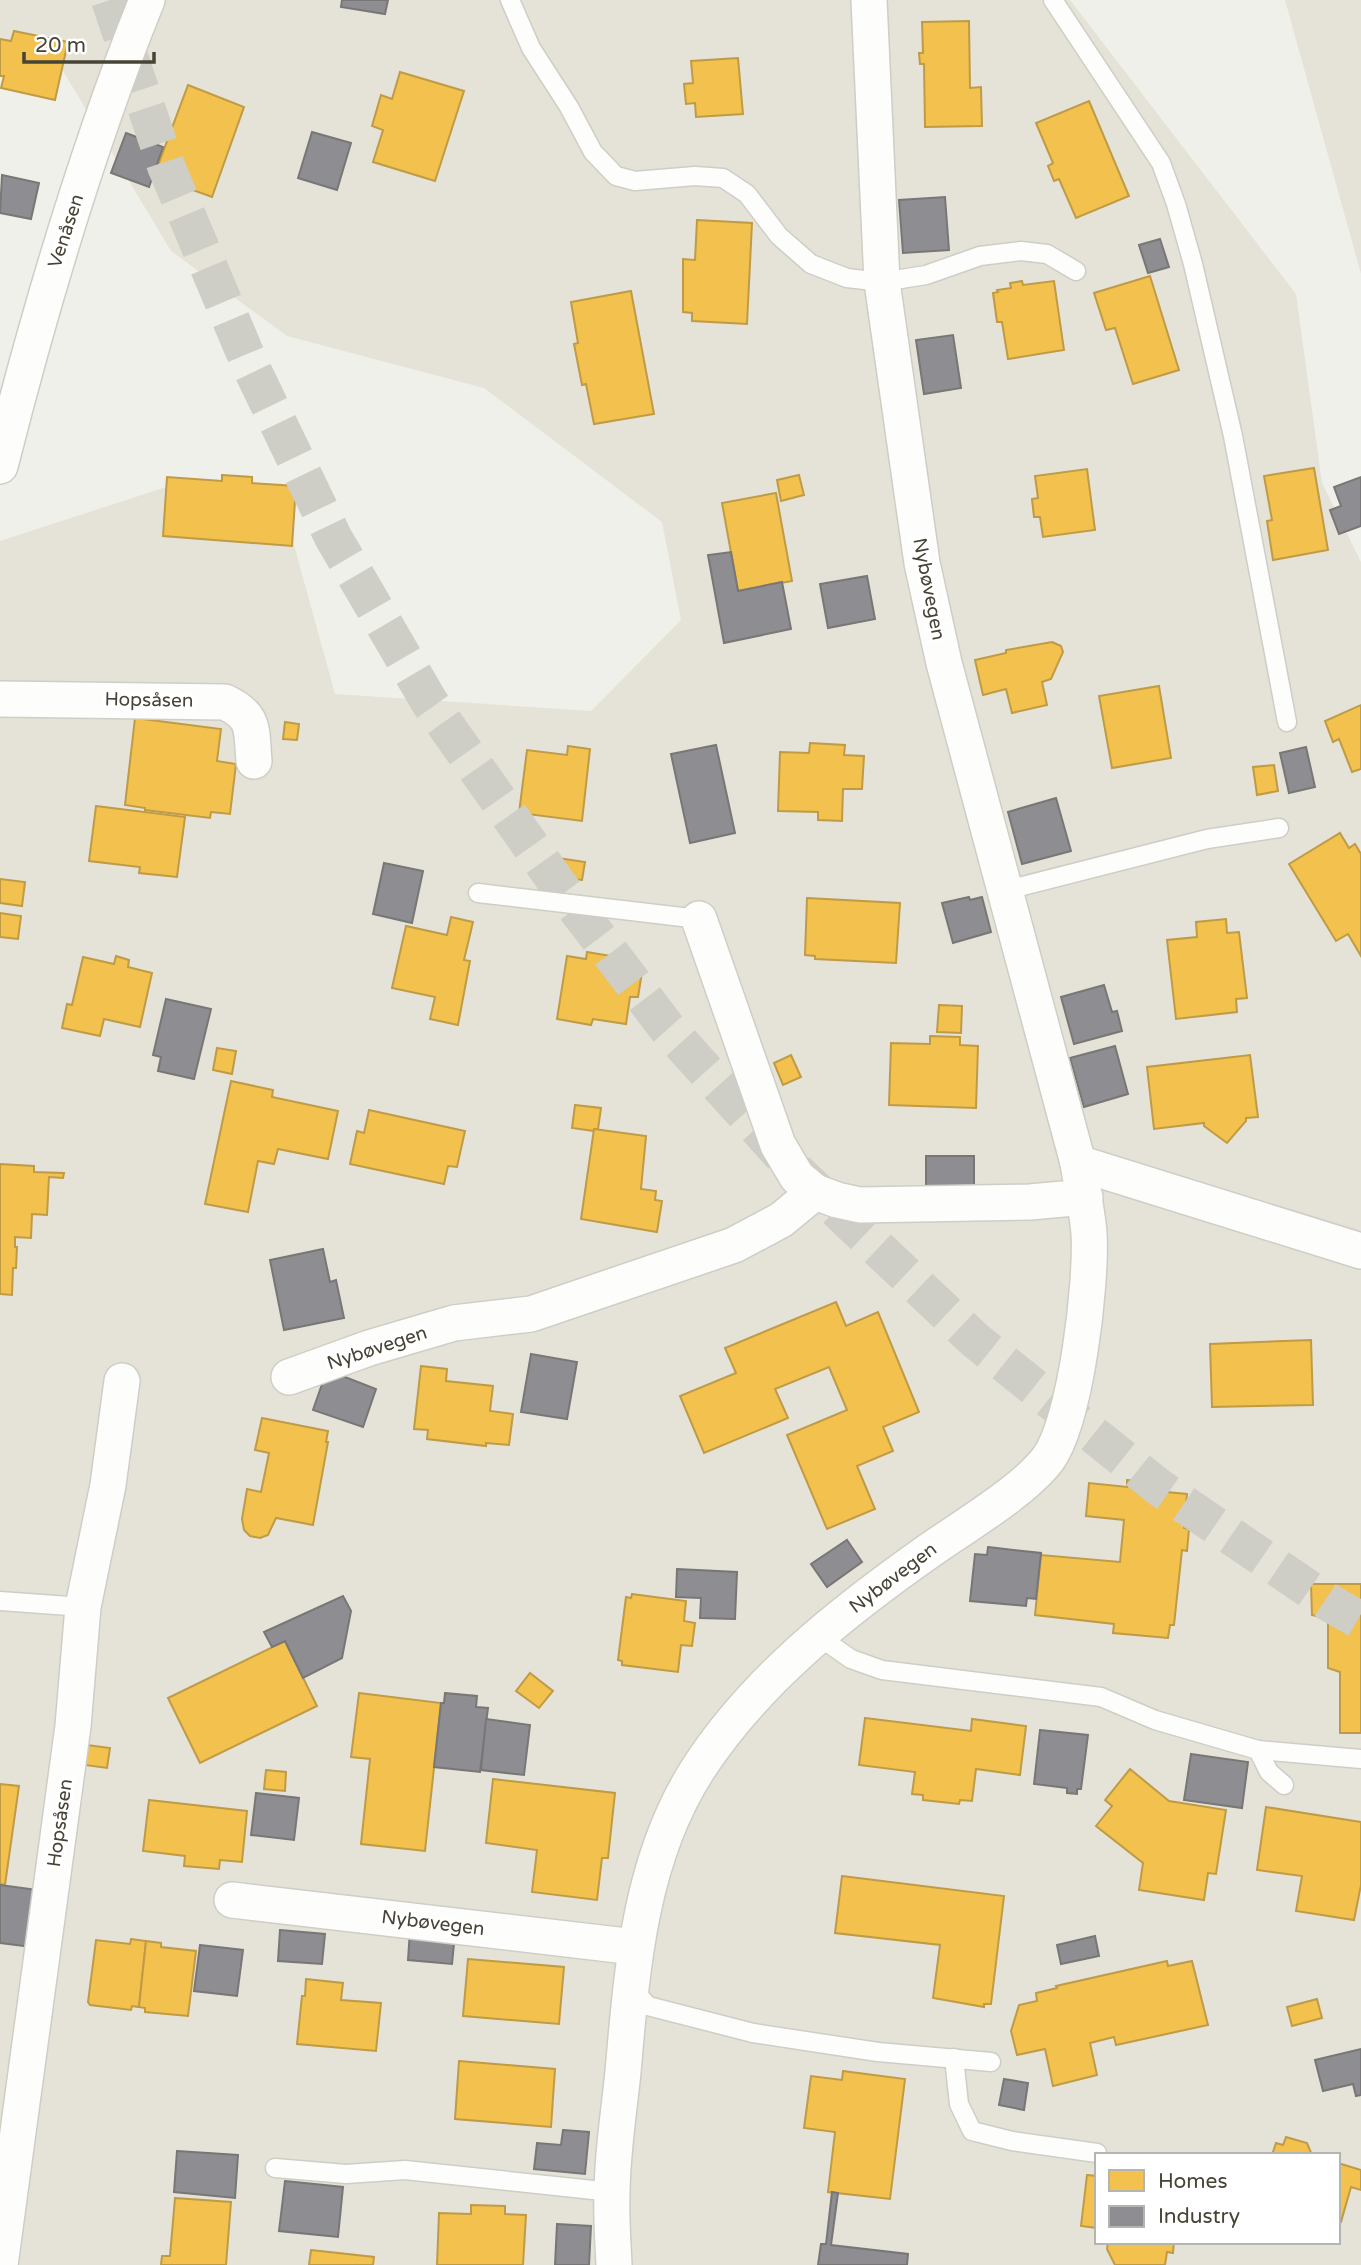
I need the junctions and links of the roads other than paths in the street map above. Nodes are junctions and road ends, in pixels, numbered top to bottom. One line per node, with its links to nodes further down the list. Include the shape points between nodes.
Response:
1 (147, 0): 7 (street, Venåsen, via 111,88 34,332)
2 (510, 0): 6 (lane, via 531,48 593,152 616,176 635,181 723,178 747,194 779,236 811,264 847,278)
3 (869, 0): 6 (street, Nybøvegen)
4 (1053, 0): 9 (lane, via 1161,163 1175,204 1233,436)
5 (1076, 271): 6 (lane, via 1047,254 1021,251 980,256 926,275)
6 (881, 282): 12 (street, Nybøvegen, via 922,564)
7 (0, 466)
8 (0, 699): 10 (street, Hopsåsen, via 225,702 242,710 251,726)
9 (1287, 722)
10 (254, 761)
11 (1279, 828): 12 (lane, via 1207,839)
12 (1003, 891): 15 (street, Nybøvegen)
13 (478, 893): 14 (lane)
14 (699, 919): 16 (street, via 778,1145 797,1177)
15 (1077, 1163): 17 (street, Nybøvegen); 18 (street)
16 (815, 1192): 17 (street, via 860,1205); 19 (street, Nybøvegen, via 781,1220 734,1245 531,1314 454,1323)
17 (1084, 1197): 23 (street, Nybøvegen, via 1089,1272 1083,1324 1072,1396 1062,1433 1048,1459 1026,1482 888,1579)
18 (1361, 1251)
19 (289, 1377)
20 (122, 1381): 22 (street, Hopsåsen, via 108,1485)
21 (0, 1601): 22 (lane)
22 (83, 1607): 35 (street, Hopsåsen, via 73,1726)
23 (818, 1636): 24 (lane, via 851,1659 882,1670 1101,1697 1155,1720); 28 (street, Nybøvegen, via 745,1706 697,1770 670,1821 648,1886)
24 (1258, 1750): 25 (lane); 26 (lane, via 1269,1772)
25 (1361, 1759)
26 (1284, 1785)
27 (232, 1900): 28 (street, Nybøvegen)
28 (635, 1947): 29 (street, Nybøvegen)
29 (631, 1987): 30 (lane, via 648,2007 753,2033); 34 (street, Nybøvegen)
30 (954, 2059): 31 (lane); 32 (lane, via 959,2104 972,2132)
31 (991, 2062)
32 (1097, 2153)
33 (275, 2168): 34 (lane, via 346,2174 405,2169)
34 (612, 2192): 36 (street, Nybøvegen)
35 (0, 2265)
36 (614, 2265)

